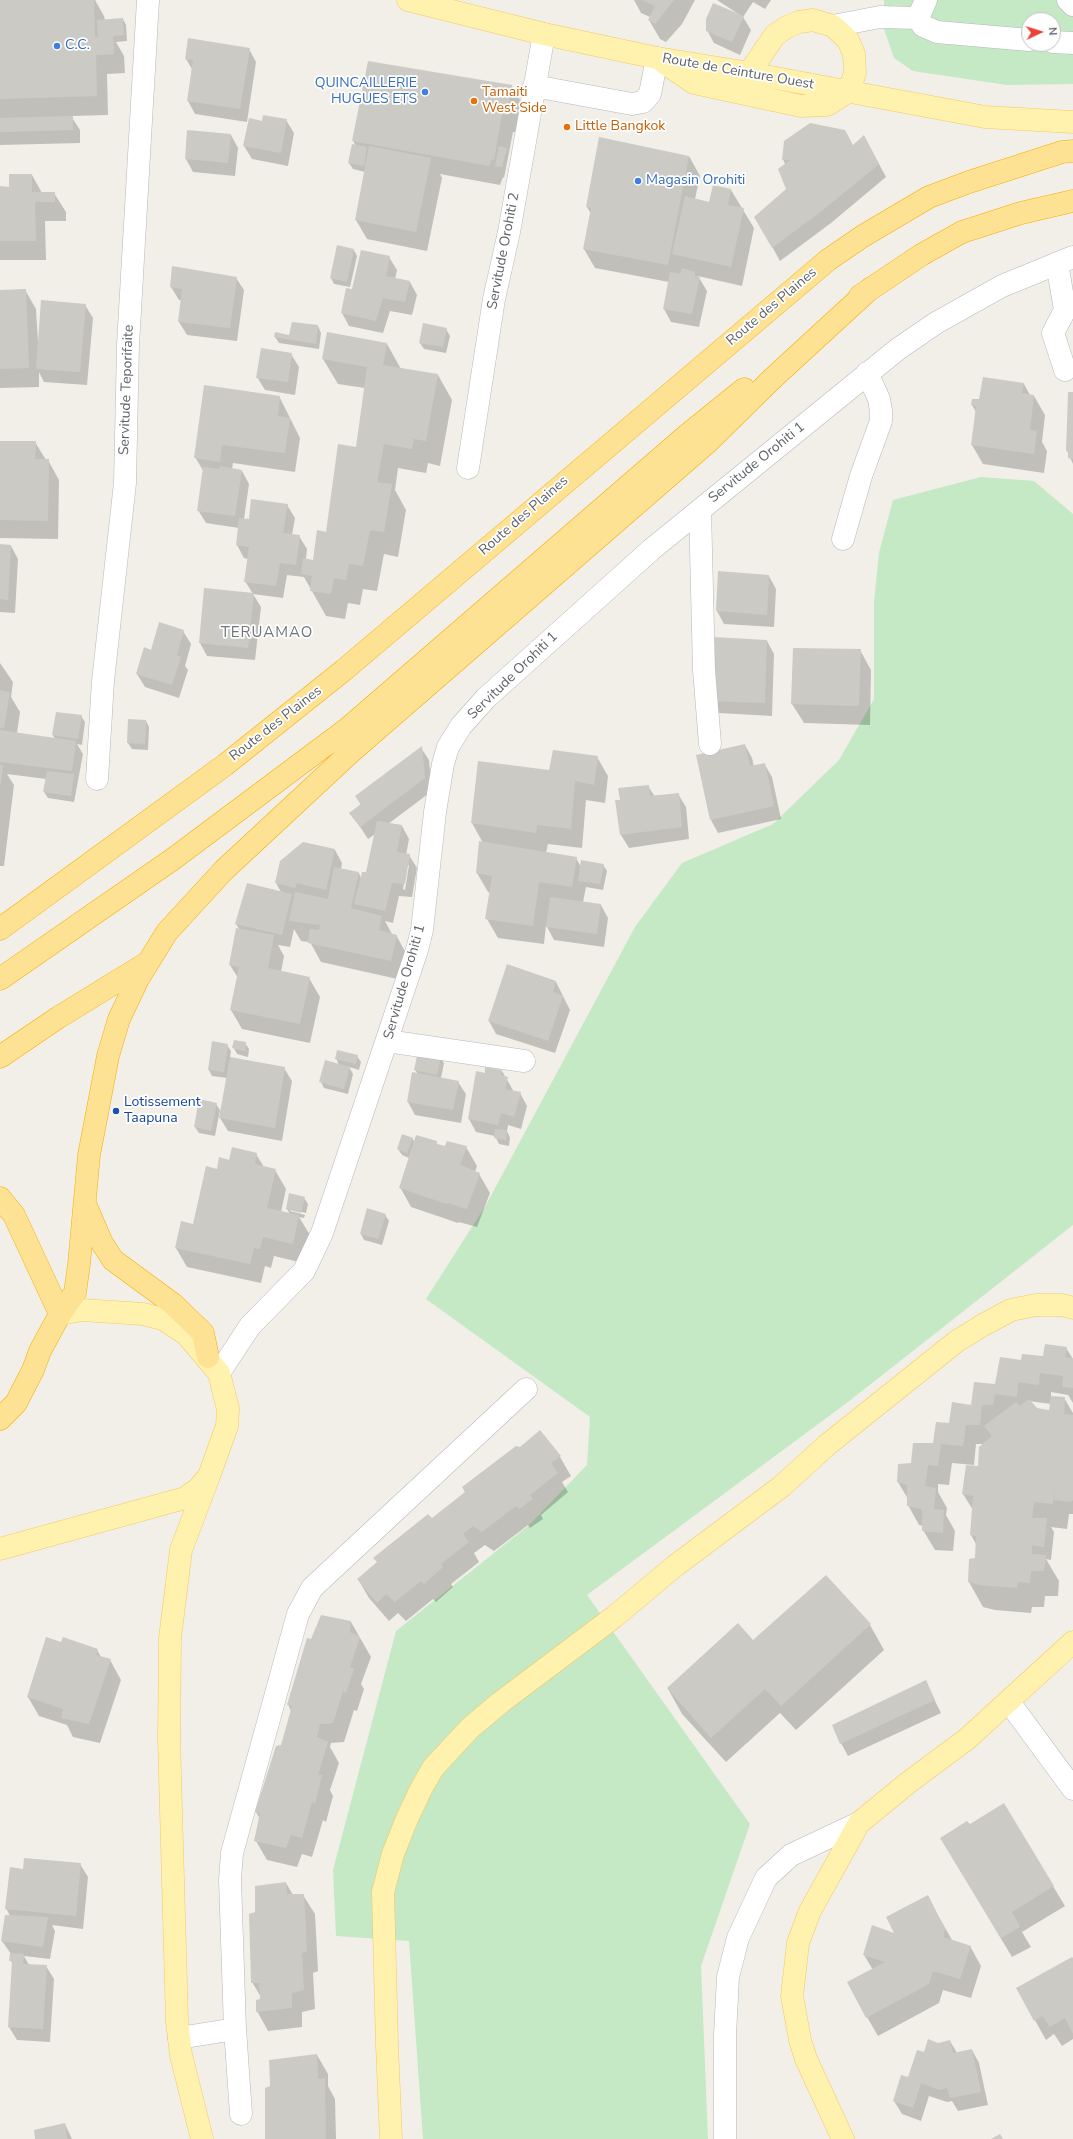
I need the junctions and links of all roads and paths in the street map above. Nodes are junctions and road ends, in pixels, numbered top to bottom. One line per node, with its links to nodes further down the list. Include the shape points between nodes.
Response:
1 (148, 0): 26 (street, Servitude Teporifaite, via 128,345 125,483)
2 (1068, 0): 4 (street)
3 (413, 1): 7 (main road, Route de Ceinture Ouest)
4 (1073, 5)
5 (922, 9): 6 (street); 8 (street, via 923,26 937,32)
6 (833, 26): 12 (main road, via 813,20 787,27 775,35); 14 (main road, via 848,40 854,54 855,73)
7 (544, 34): 11 (main road, Route de Ceinture Ouest); 13 (street, Servitude Orohiti 2)
8 (1021, 39)
9 (1061, 42): 10 (street)
10 (1073, 43)
11 (657, 58): 12 (main road, Route de Ceinture Ouest); 13 (street, via 650,94 643,102 632,104); 14 (main road, via 694,83 801,106 827,105)
12 (749, 73): 14 (main road, Route de Ceinture Ouest)
13 (534, 86): 22 (street, Servitude Orohiti 2, via 509,232 494,299)
14 (849, 91): 15 (main road, Route de Ceinture Ouest, via 985,116)
15 (1073, 122)
16 (1073, 151): 27 (highway, Route des Plaines, via 1062,152 969,182 929,198 863,236 828,260 344,670 225,765)
17 (1073, 202): 19 (highway, via 1021,213 962,232)
18 (1065, 260): 20 (street, via 1065,310 1053,333); 21 (street, Servitude Orohiti 1, via 1002,286 969,303 898,349)
19 (871, 288): 28 (highway, via 708,442 352,750 195,900 167,932); 29 (highway, via 687,435 347,729 173,859)
20 (1066, 370)
21 (867, 373): 23 (street, Servitude Orohiti 1); 24 (street, via 879,399 881,421 860,476)
22 (468, 468)
23 (700, 510): 25 (street, via 704,670); 30 (street, Servitude Orohiti 1, via 652,549 486,698 460,726 448,747 434,812 422,930)
24 (843, 539)
25 (710, 744)
26 (96, 779)
27 (0, 929)
28 (148, 962): 31 (highway); 34 (highway, via 119,1019 108,1056 89,1155)
29 (0, 979)
30 (387, 1041): 32 (street); 37 (street, Servitude Orohiti 1, via 322,1233 304,1271)
31 (0, 1057)
32 (524, 1061)
33 (0, 1198): 36 (highway, via 14,1215)
34 (85, 1204): 36 (highway, via 75,1293); 37 (highway, via 102,1243 113,1260 173,1304 203,1333)
35 (1073, 1308): 50 (main road, via 1062,1305 1036,1305 1011,1310 957,1341 827,1445 782,1486 501,1702 470,1728 434,1768 406,1821 393,1854 383,1892)
36 (60, 1314): 37 (main road, via 82,1310 143,1314 163,1319 186,1334); 39 (highway, via 16,1403)
37 (213, 1365): 40 (main road, via 228,1409 227,1426)
38 (526, 1389): 46 (street, via 312,1588 298,1614 232,1853 230,1880)
39 (0, 1419)
40 (209, 1476): 41 (main road, via 198,1489 185,1498); 47 (main road, via 181,1550 170,1638 169,1739)
41 (0, 1549)
42 (1073, 1642): 43 (main road)
43 (1009, 1702): 44 (street); 45 (main road, via 967,1739)
44 (1073, 1789)
45 (859, 1823): 51 (street, via 791,1855 766,1878 749,1910 738,1938 728,1977); 52 (main road, via 810,1911 798,1942 792,1996 800,2040 818,2088)
46 (235, 2029): 47 (street); 48 (street)
47 (179, 2038): 49 (main road)
48 (242, 2114)
49 (202, 2139)
50 (392, 2139)
51 (725, 2139)
52 (843, 2139)

